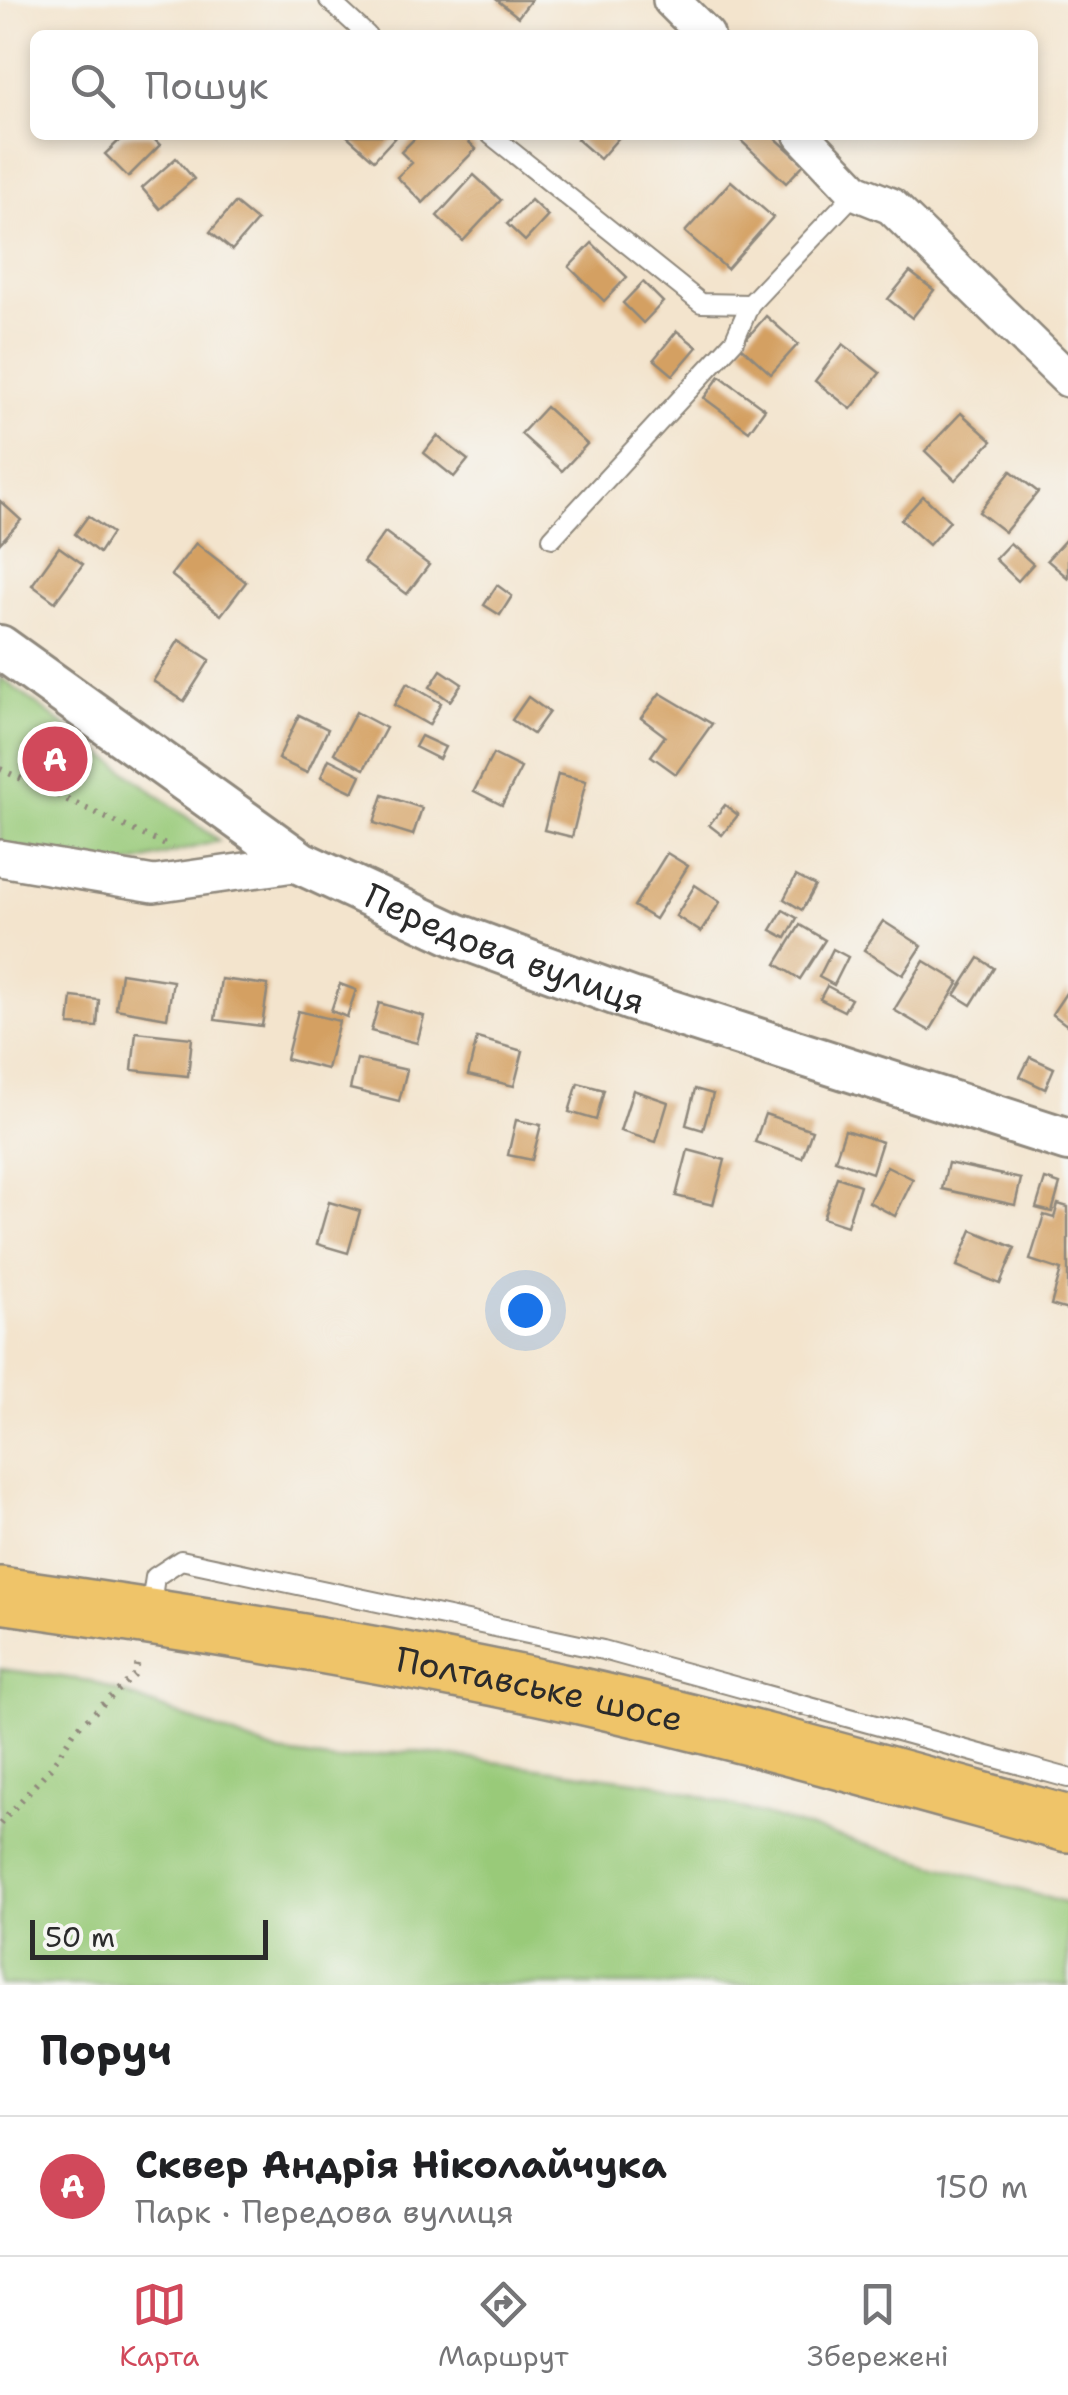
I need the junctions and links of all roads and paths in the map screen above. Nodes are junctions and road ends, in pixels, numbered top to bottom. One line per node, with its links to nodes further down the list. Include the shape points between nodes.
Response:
1 (329, 0): 3 (lane)
2 (671, 0): 4 (street)
3 (362, 30)
4 (701, 30)
5 (498, 140): 8 (lane, via 701,303)
6 (807, 140): 7 (street)
7 (856, 192): 8 (lane); 9 (street, via 890,206)
8 (750, 304): 10 (lane, via 734,341)
9 (1068, 378)
10 (552, 538)
11 (0, 647): 14 (street, Передова вулиця)
12 (0, 770): 15 (path)
13 (0, 858): 15 (street, via 154,884)
14 (301, 864): 15 (street); 16 (street, Передова вулиця, via 456,934 631,999)
15 (224, 872)
16 (1068, 1140)
17 (0, 1595): 18 (main road, Полтавське шосе)
18 (149, 1616): 19 (lane, via 155,1577 181,1560 585,1645); 20 (path, via 135,1674 75,1730); 21 (main road, Полтавське шосе, via 574,1695)
19 (1068, 1778)
20 (0, 1824)
21 (1068, 1824)

